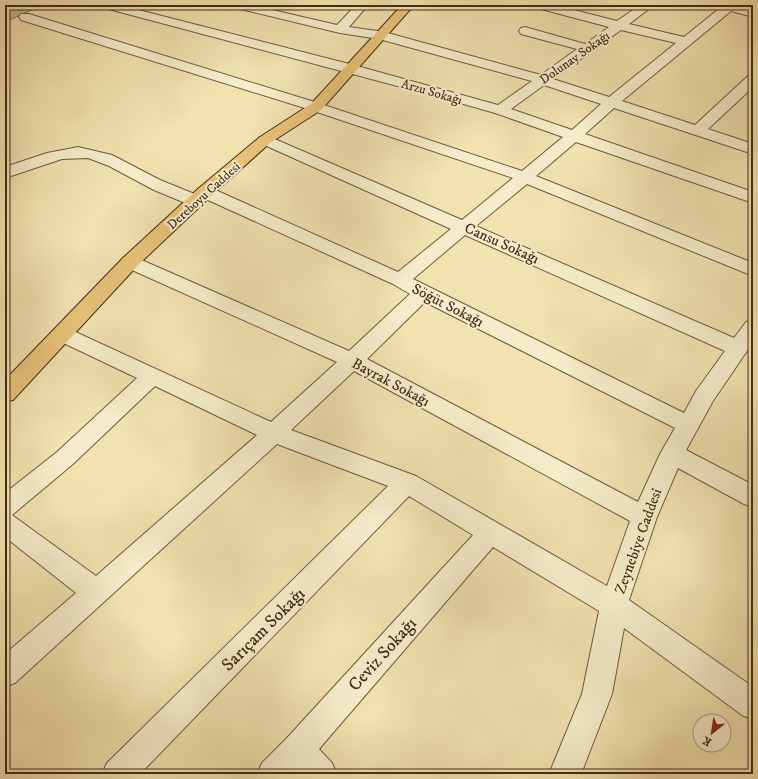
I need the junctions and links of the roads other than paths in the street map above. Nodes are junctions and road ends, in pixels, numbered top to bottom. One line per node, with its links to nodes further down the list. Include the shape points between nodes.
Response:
1 (105, 5): 16 (street, Arzu Sokağı)
2 (236, 5): 11 (street)
3 (362, 5): 11 (street)
4 (408, 5): 13 (main road, Dereboyu Caddesi)
5 (547, 5): 10 (street, via 545,6)
6 (648, 5): 10 (street, Dolunay Sokağı)
7 (728, 5): 8 (street); 14 (street)
8 (753, 13)
9 (24, 17): 20 (street)
10 (620, 26): 14 (street); 15 (street, Dolunay Sokağı)
11 (340, 29): 13 (street)
12 (525, 31): 15 (street)
13 (380, 35): 16 (main road, Dereboyu Caddesi); 17 (street)
14 (687, 42): 19 (street)
15 (587, 48): 17 (street, Dolunay Sokağı)
16 (351, 68): 20 (main road, Dereboyu Caddesi); 21 (street, Arzu Sokağı)
17 (542, 79): 19 (street); 21 (street, Dolunay Sokağı)
18 (753, 79): 22 (street)
19 (611, 103): 22 (street); 23 (street)
20 (316, 107): 24 (main road, Dereboyu Caddesi); 27 (street)
21 (500, 110): 23 (street, Arzu Sokağı)
22 (698, 131): 25 (street)
23 (574, 136): 27 (street); 29 (street, Arzu Sokağı)
24 (264, 140): 28 (main road, Dereboyu Caddesi); 30 (street, Cansu Sokağı)
25 (751, 145)
26 (5, 173): 28 (street, Söğüt Sokağı, via 78,152 102,157 122,165 148,181)
27 (525, 177): 30 (street); 32 (street)
28 (200, 197): 31 (main road, Dereboyu Caddesi); 33 (street, Söğüt Sokağı)
29 (753, 198)
30 (465, 227): 33 (street); 37 (street, Cansu Sokağı)
31 (130, 262): 36 (main road, Dereboyu Caddesi); 38 (street, Bayrak Sokağı)
32 (753, 270)
33 (400, 280): 34 (street, Söğüt Sokağı)
34 (423, 293): 38 (street); 41 (street, Söğüt Sokağı)
35 (753, 327): 37 (street, Zeynebiye Caddesi)
36 (62, 334): 39 (street); 40 (main road, Dereboyu Caddesi)
37 (738, 348): 41 (street, Zeynebiye Caddesi, via 704,397)
38 (353, 361): 42 (street); 47 (street, Bayrak Sokağı)
39 (152, 376): 42 (street); 46 (street, via 65,458)
40 (5, 394)
41 (689, 425): 43 (street, Zeynebiye Caddesi)
42 (274, 433): 44 (street); 50 (street)
43 (672, 454): 45 (street); 47 (street, Zeynebiye Caddesi)
44 (408, 484): 49 (street); 55 (street, Sarıçam Sokağı)
45 (753, 497)
46 (5, 507)
47 (644, 517): 51 (street, Zeynebiye Caddesi)
48 (5, 523): 50 (street)
49 (490, 533): 51 (street); 54 (street, Ceviz Sokağı)
50 (96, 592): 52 (street)
51 (614, 605): 53 (street); 58 (street, Zeynebiye Caddesi, via 597,694)
52 (5, 673)
53 (753, 705)
54 (297, 750): 56 (street, Ceviz Sokağı); 57 (street)
55 (118, 774)
56 (273, 774)
57 (321, 774)
58 (565, 774)

